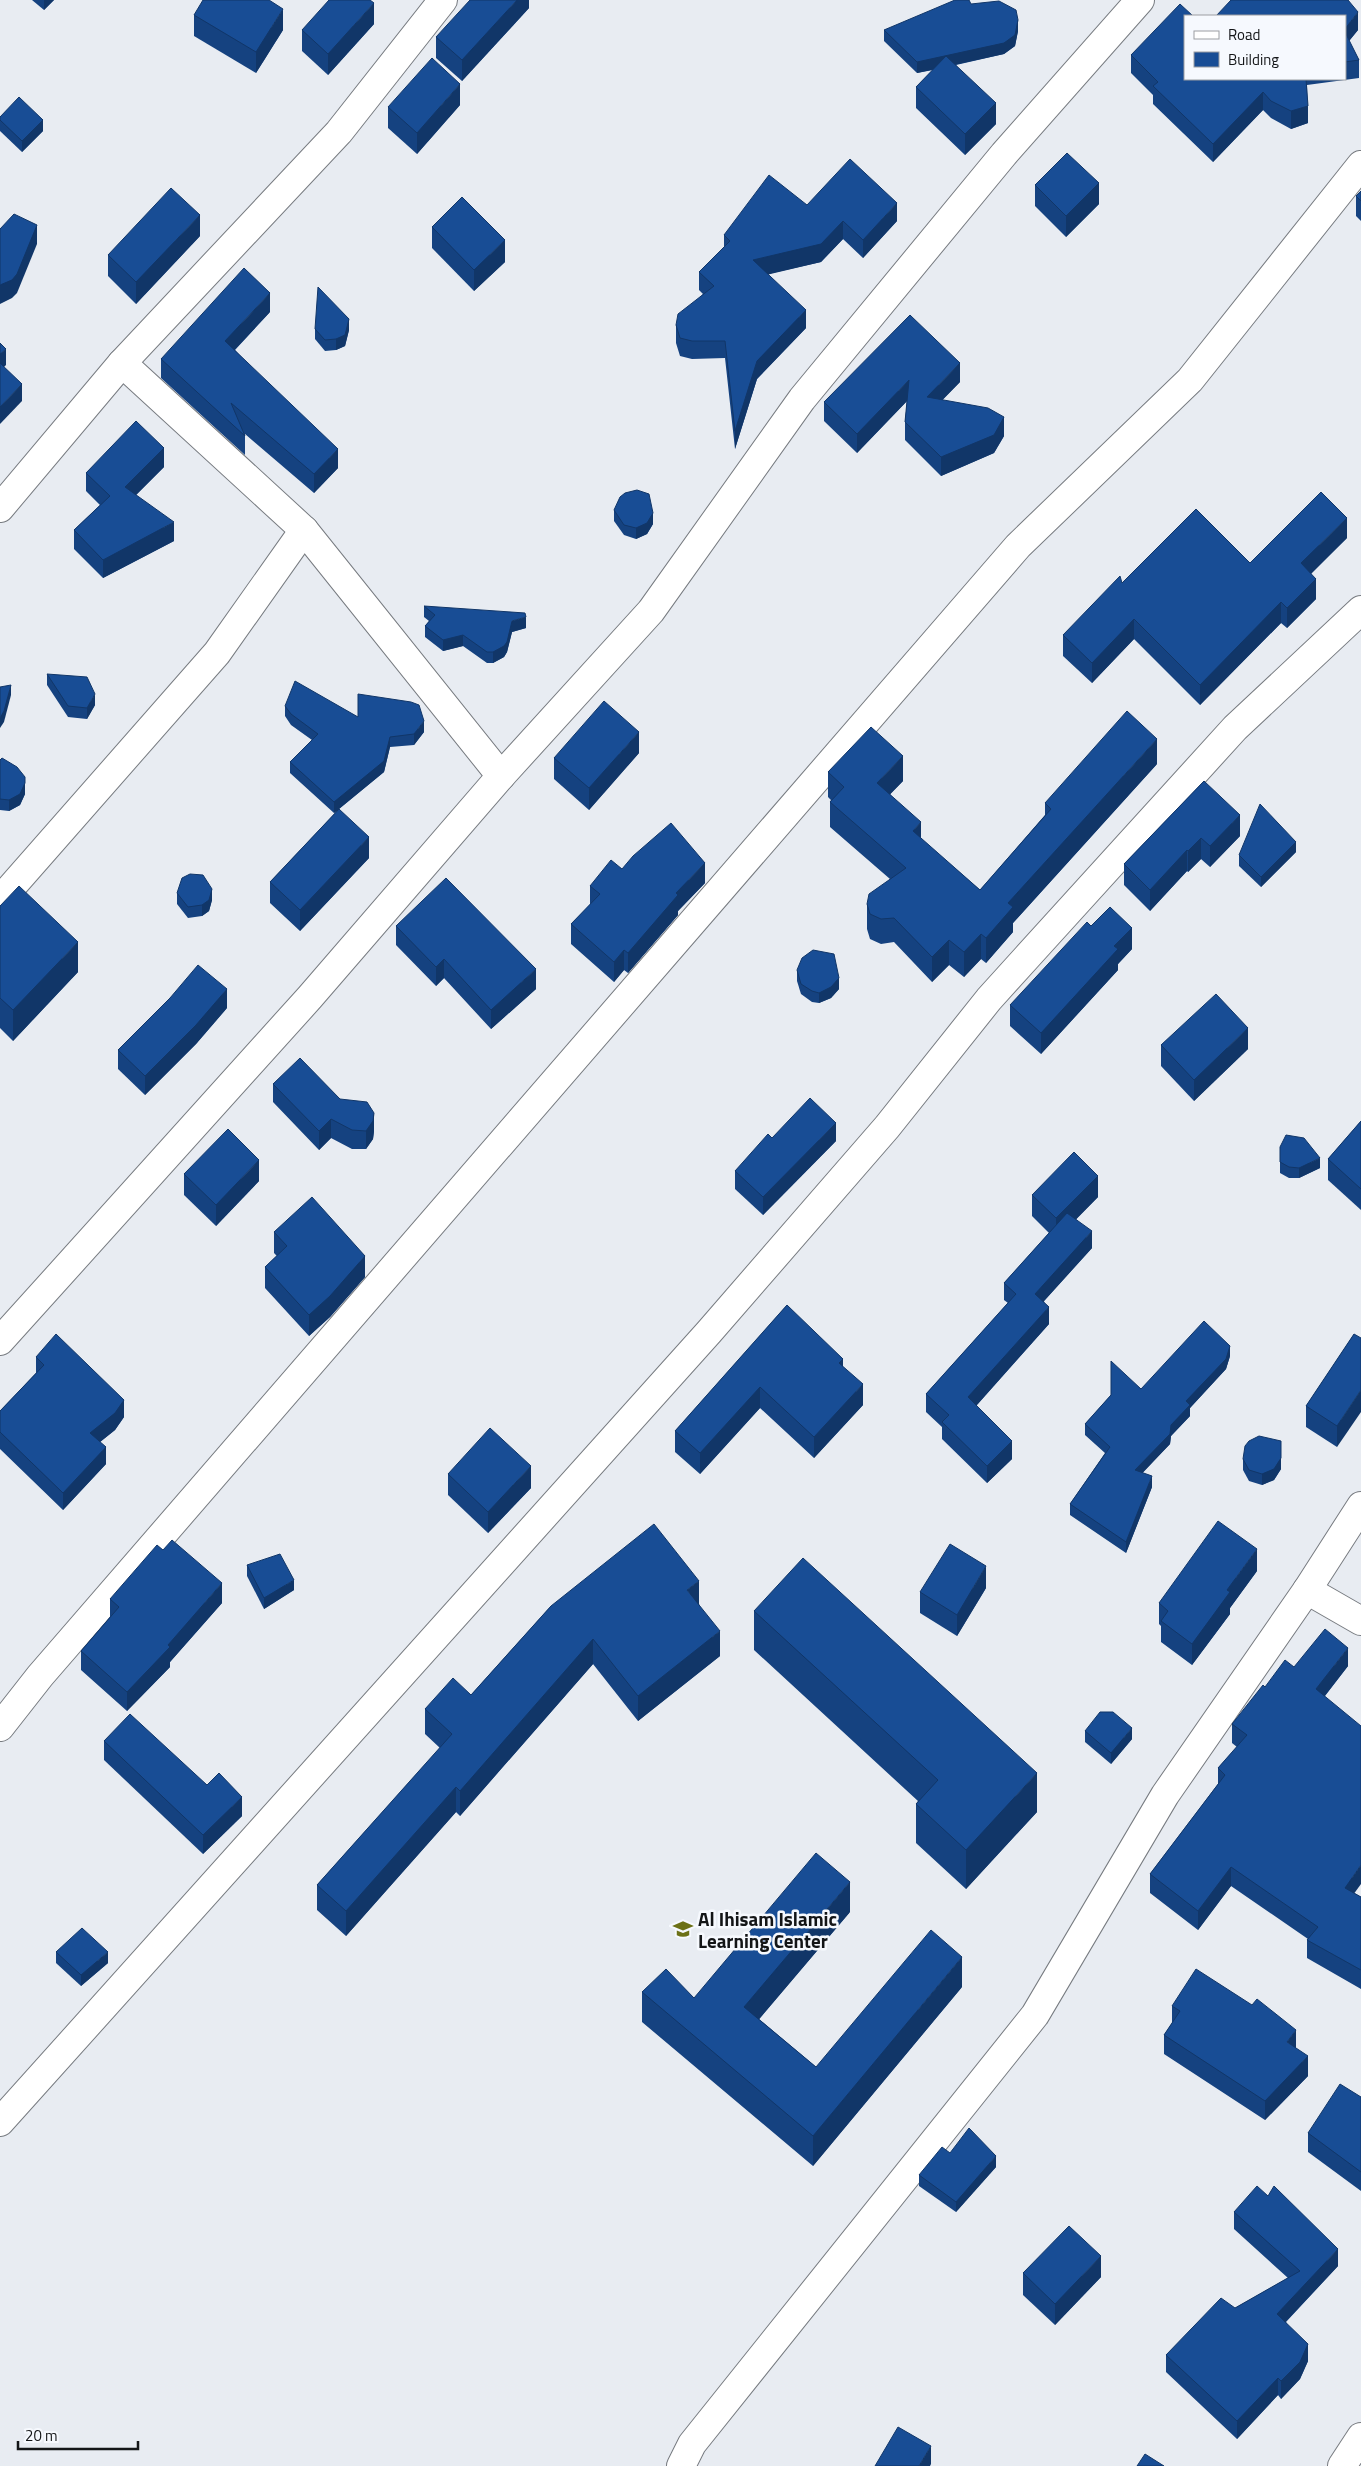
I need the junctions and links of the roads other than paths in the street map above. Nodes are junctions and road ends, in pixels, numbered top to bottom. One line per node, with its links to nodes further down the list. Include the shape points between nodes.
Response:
1 (443, 0): 4 (street, via 340,132)
2 (1140, 0): 8 (street, via 1004,154 802,399 651,611)
3 (1361, 165): 14 (street, via 1190,380 1018,546 40,1676)
4 (122, 363): 5 (street); 6 (street)
5 (0, 508)
6 (304, 530): 8 (street); 9 (street, via 217,653)
7 (1361, 610): 15 (street, via 1235,728 989,999 888,1126 709,1332)
8 (500, 776): 10 (street, via 310,997)
9 (0, 900)
10 (0, 1341)
11 (1361, 1506): 12 (street)
12 (1307, 1590): 13 (street); 17 (street, via 1165,1795 1035,2015 692,2444)
13 (1361, 1621)
14 (0, 1727)
15 (0, 2122)
16 (1361, 2437): 18 (street)
17 (681, 2466)
18 (1342, 2466)

